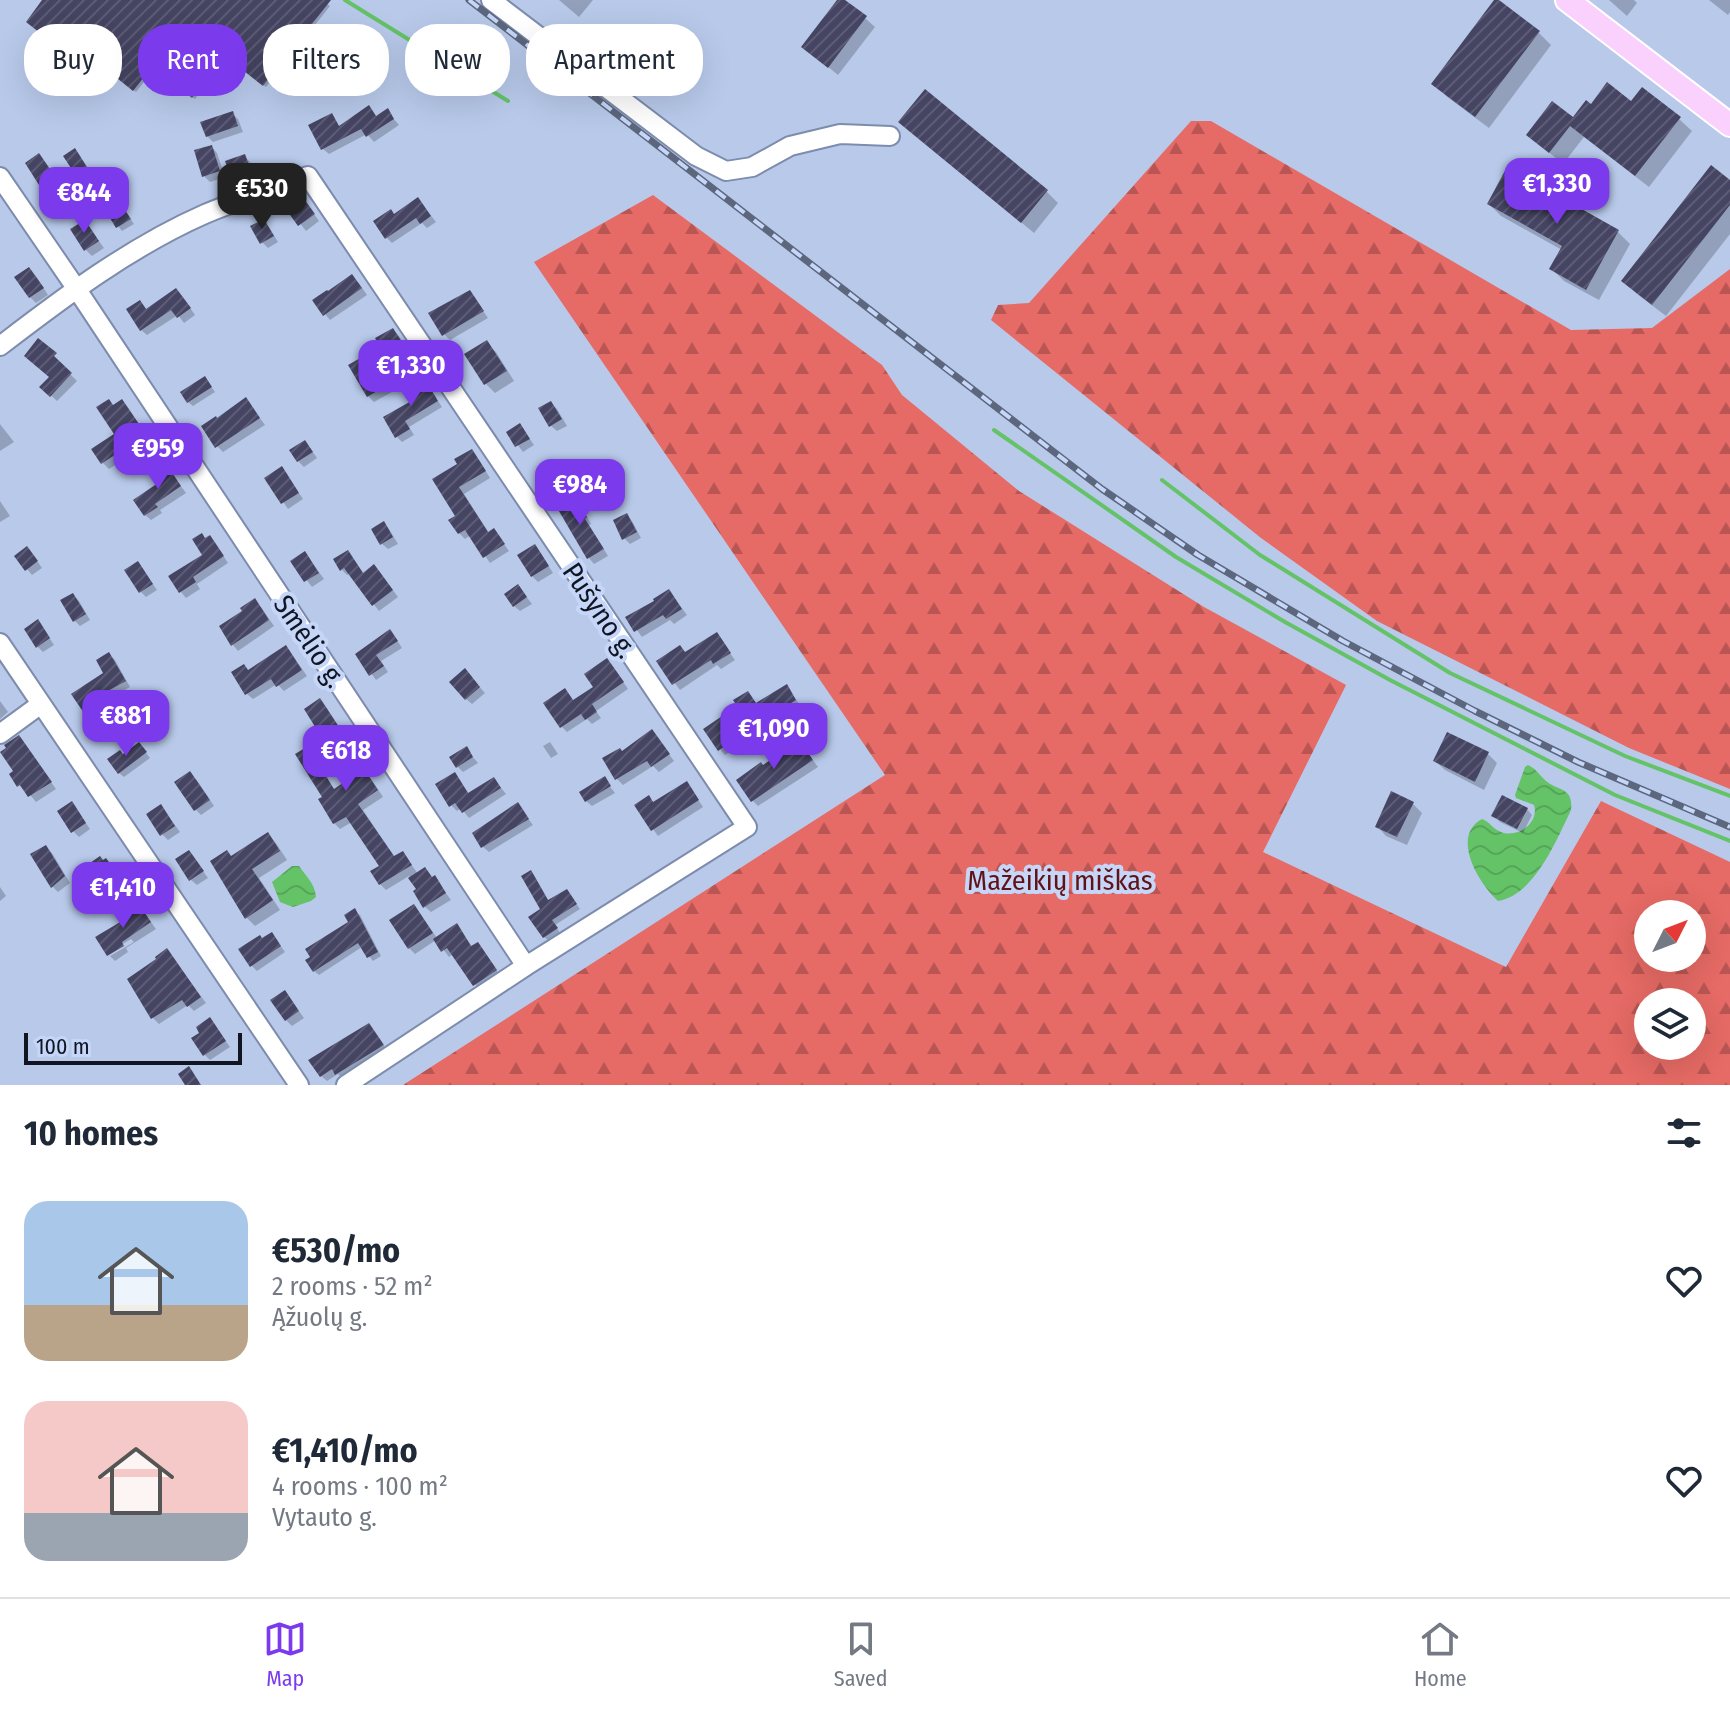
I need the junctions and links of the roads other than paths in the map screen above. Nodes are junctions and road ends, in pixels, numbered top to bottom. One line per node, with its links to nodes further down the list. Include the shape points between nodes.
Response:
1 (491, 0): 4 (street, via 696,156 726,171 752,167 790,146 840,134)
2 (1567, 0): 3 (main road)
3 (1730, 125)
4 (890, 136)
5 (0, 177): 6 (street, Smėlio g.)
6 (76, 288): 7 (street); 11 (street, Smėlio g.); 11 (street, Pušyno g., via 205,214 308,176 747,827)
7 (0, 346)
8 (0, 643): 9 (street)
9 (41, 704): 10 (street); 12 (street)
10 (0, 734)
11 (526, 966): 13 (street)
12 (299, 1085)
13 (346, 1085)

